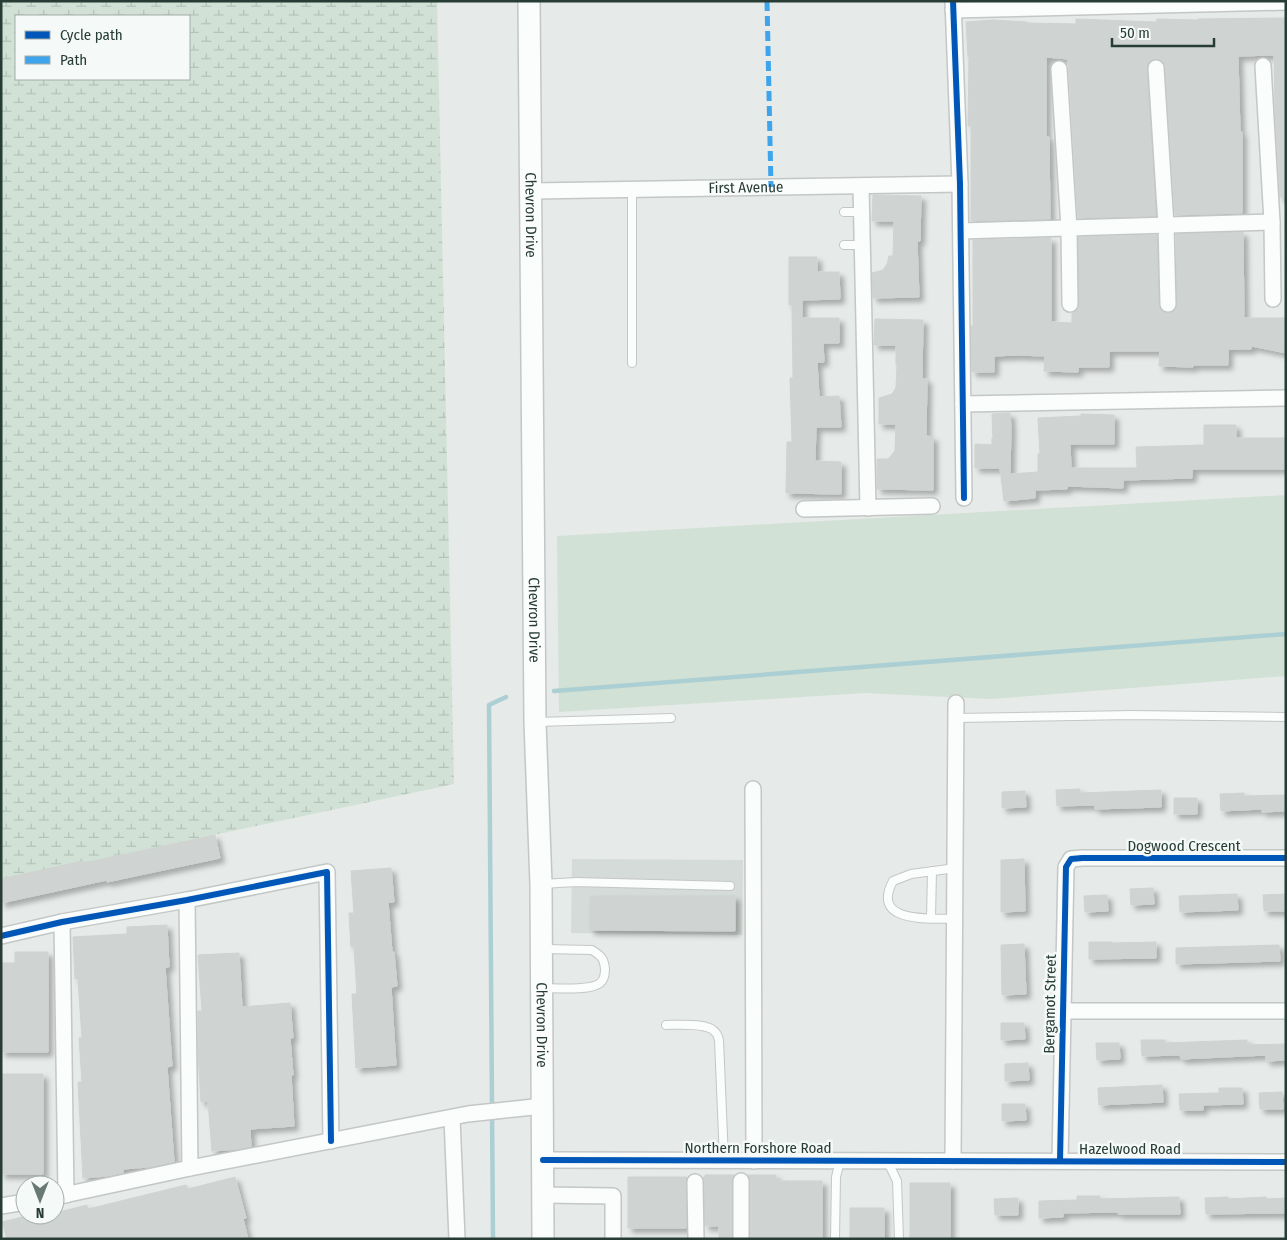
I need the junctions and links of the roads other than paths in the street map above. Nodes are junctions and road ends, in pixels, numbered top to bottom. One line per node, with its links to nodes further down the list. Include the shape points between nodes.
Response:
1 (530, 1): 10 (main road, Chevron Drive)
2 (1286, 2): 3 (street)
3 (953, 6): 7 (street)
4 (1263, 66): 13 (street)
5 (1156, 68): 14 (street)
6 (1059, 69): 15 (street)
7 (960, 184): 8 (street, First Avenue); 16 (street)
8 (861, 186): 9 (street, First Avenue); 12 (street)
9 (632, 190): 10 (street, First Avenue); 22 (lane)
10 (532, 191): 32 (main road, Chevron Drive)
11 (844, 212): 12 (lane)
12 (861, 212): 18 (street)
13 (1272, 222): 14 (street); 19 (street)
14 (1166, 225): 15 (street); 21 (street)
15 (1069, 228): 16 (street); 20 (street)
16 (961, 231): 24 (street)
17 (844, 245): 18 (lane)
18 (862, 245): 27 (street)
19 (1273, 299)
20 (1070, 304)
21 (1168, 304)
22 (632, 363)
23 (1286, 398): 24 (street)
24 (963, 404): 25 (street)
25 (964, 498)
26 (932, 506): 27 (street)
27 (868, 508): 28 (street)
28 (804, 509)
29 (956, 710): 30 (lane); 36 (street)
30 (1286, 717)
31 (671, 718): 32 (lane)
32 (535, 722): 38 (main road, Chevron Drive)
33 (753, 789): 56 (street)
34 (1082, 858): 35 (street, Dogwood Crescent); 47 (street, Bergamot Street, via 1071,859 1066,867)
35 (1286, 858)
36 (956, 868): 37 (lane); 42 (street)
37 (932, 871): 41 (lane); 41 (lane, via 893,881 887,902 897,913)
38 (541, 884): 39 (lane); 45 (main road, Chevron Drive)
39 (730, 886)
40 (187, 900): 43 (street); 52 (street, via 327,872); 62 (street)
41 (931, 918): 42 (lane)
42 (955, 918): 58 (street)
43 (62, 922): 44 (street); 63 (street)
44 (1, 936)
45 (541, 949): 46 (main road, Chevron Drive); 46 (lane, via 592,950 604,960 605,974 600,984 590,988)
46 (542, 988): 50 (main road, Chevron Drive)
47 (1062, 1011): 48 (street); 60 (street, Bergamot Street)
48 (1286, 1011)
49 (666, 1025): 54 (lane, via 692,1025 716,1032)
50 (543, 1106): 51 (street); 53 (main road, Chevron Drive)
51 (452, 1118): 52 (street); 70 (street)
52 (331, 1141): 62 (street)
53 (543, 1160): 54 (street, Northern Forshore Road); 67 (main road, Chevron Drive)
54 (724, 1160): 56 (street, Northern Forshore Road)
55 (887, 1160): 57 (street, Northern Forshore Road); 58 (street, Northern Forshore Road); 76 (lane, via 897,1181)
56 (754, 1161): 57 (street, Northern Forshore Road)
57 (840, 1161): 75 (lane, via 836,1177)
58 (953, 1161): 59 (street, Northern Forshore Road)
59 (974, 1161): 60 (street, Hazelwood Road)
60 (1060, 1162): 61 (street, Hazelwood Road)
61 (1286, 1162)
62 (190, 1168): 66 (street)
63 (60, 1175)
64 (741, 1181): 74 (street)
65 (695, 1182): 73 (street)
66 (65, 1195)
67 (543, 1195): 71 (main road, Chevron Drive); 72 (street, via 613,1196)
68 (15, 1204): 69 (street)
69 (1, 1206)
70 (457, 1239)
71 (543, 1239)
72 (613, 1239)
73 (696, 1239)
74 (741, 1239)
75 (835, 1239)
76 (899, 1239)

